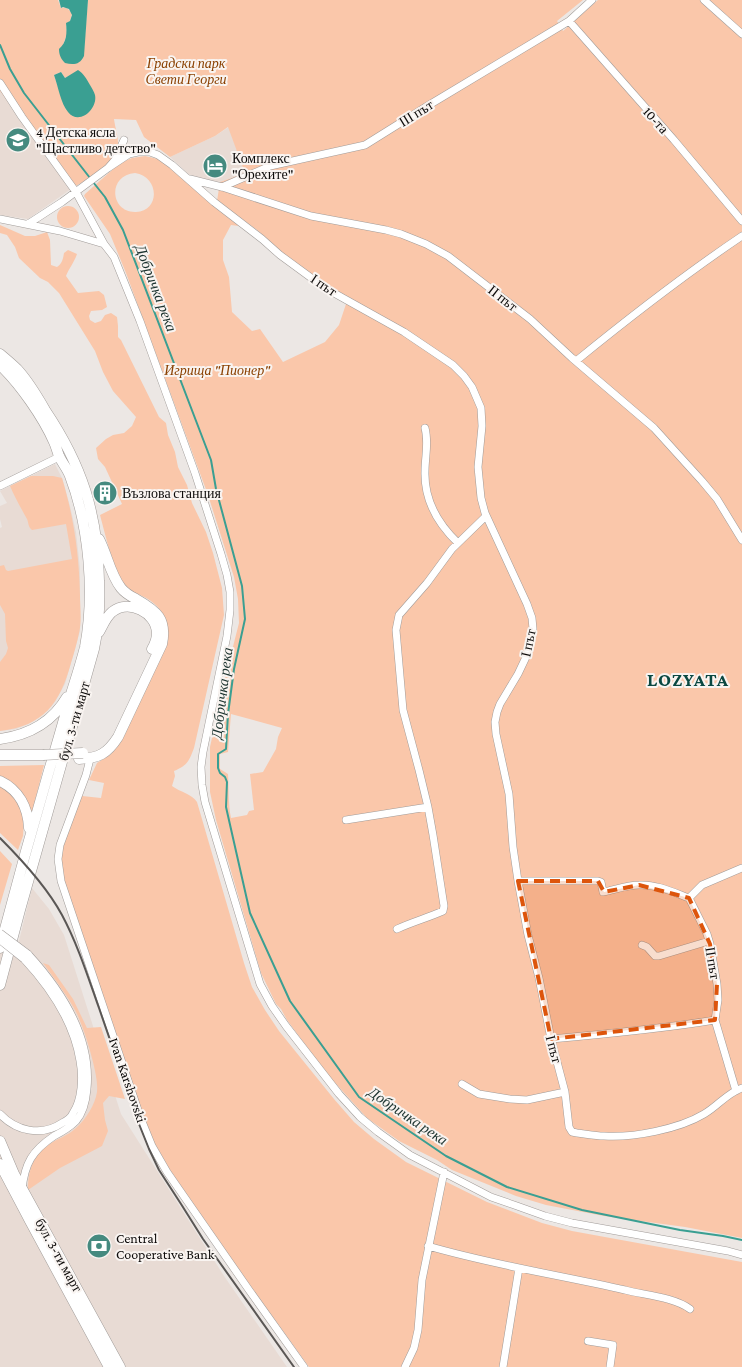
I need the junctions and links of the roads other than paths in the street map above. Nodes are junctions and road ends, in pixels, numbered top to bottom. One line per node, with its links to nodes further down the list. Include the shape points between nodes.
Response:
1 (592, 0): 3 (street, ІІІ път)
2 (704, 0): 4 (street)
3 (568, 22): 9 (street, ІІІ път, via 365,145 270,166); 12 (street, 10-та)
4 (742, 34)
5 (0, 83): 10 (street)
6 (124, 140): 7 (street)
7 (108, 168): 8 (street, І път, via 129,154 150,152 172,164); 10 (street, І път)
8 (187, 178): 9 (street, ІІ път); 22 (street, І път, via 325,288 404,332 464,376 481,408 478,467)
9 (222, 187): 17 (street, ІІ път, via 311,216 386,230 426,244 481,280)
10 (78, 190): 13 (street, І път); 15 (street)
11 (0, 219): 13 (street)
12 (742, 221)
13 (28, 224): 15 (street)
14 (742, 236): 17 (street, via 630,316)
15 (104, 244): 56 (street, via 114,257 140,321 195,473 227,575 230,592 227,636 203,752 202,785 260,984 286,1026 360,1117 410,1155)
16 (0, 354): 20 (main road, бул. 3-ти март, via 17,369 57,427)
17 (576, 361): 24 (street, ІІ път, via 666,440 716,499)
18 (0, 365): 20 (main road, бул. 3-ти март, via 32,405)
19 (425, 428): 25 (street, via 425,489 433,511)
20 (64, 455): 21 (street); 23 (main road, бул. 3-ти март, via 79,472); 27 (main road, бул. 3-ти март, via 80,505 89,569 87,632)
21 (0, 486)
22 (486, 516): 25 (street); 38 (street, І път, via 527,604 533,628 527,656 500,704 495,722 509,794)
23 (96, 531): 26 (main road, бул. 3-ти март, via 100,600); 30 (main road, via 122,590 157,613 164,636 113,745 102,755)
24 (742, 540)
25 (458, 543): 34 (street, via 399,615 397,622 403,710)
26 (97, 635): 30 (main road, via 112,612 131,607 144,611 156,627 156,641 112,735); 47 (main road, бул. 3-ти март)
27 (75, 683): 28 (main road, via 61,706 45,723 17,736); 36 (main road, бул. 3-ти март)
28 (0, 739)
29 (0, 755): 31 (main road)
30 (86, 756): 31 (main road, bridge); 65 (street, Ivan Karshovski, via 86,775 60,845 58,870 141,1119 167,1172)
31 (43, 757): 32 (main road)
32 (0, 760)
33 (0, 781): 36 (main road, via 13,789 22,802 29,819)
34 (428, 808): 35 (street); 40 (street, via 444,909)
35 (346, 820)
36 (30, 835): 45 (main road, бул. 3-ти март)
37 (742, 868): 39 (street, via 702,885)
38 (518, 881): 39 (street, via 598,881 603,892 645,885); 49 (street, І път)
39 (689, 898): 43 (street, ІІ път)
40 (397, 929)
41 (0, 933): 46 (street, bridge)
42 (0, 940): 46 (street, bridge)
43 (709, 941): 44 (street, via 655,956); 48 (street, ІІ път, via 717,984)
44 (642, 944)
45 (0, 948)
46 (26, 957): 53 (street, via 50,989 78,1047 80,1093 75,1112 50,1129 29,1131 9,1123); 57 (street, via 56,988 74,1020 84,1045 88,1076 86,1101 81,1114 70,1126 37,1149 28,1162)
47 (0, 985)
48 (715, 1020): 49 (street); 51 (street, ІІ път)
49 (551, 1039): 52 (street, І път)
50 (462, 1084): 52 (street, via 479,1094 510,1099 526,1100)
51 (739, 1089): 52 (street, І път, via 707,1113 687,1122 655,1131 616,1136 572,1132)
52 (565, 1092)
53 (0, 1114)
54 (0, 1141): 57 (main road, бул. 3-ти март)
55 (0, 1164): 63 (main road, бул. 3-ти март)
56 (444, 1172): 58 (street); 59 (street, via 491,1197 545,1216)
57 (22, 1189): 64 (main road, бул. 3-ти март)
58 (428, 1246): 60 (street); 66 (street, via 418,1330)
59 (742, 1255)
60 (519, 1268): 61 (street, via 682,1303); 67 (street)
61 (690, 1309)
62 (588, 1341): 68 (street, via 613,1345)
63 (109, 1367)
64 (120, 1367)
65 (304, 1367)
66 (405, 1367)
67 (503, 1367)
68 (610, 1367)

